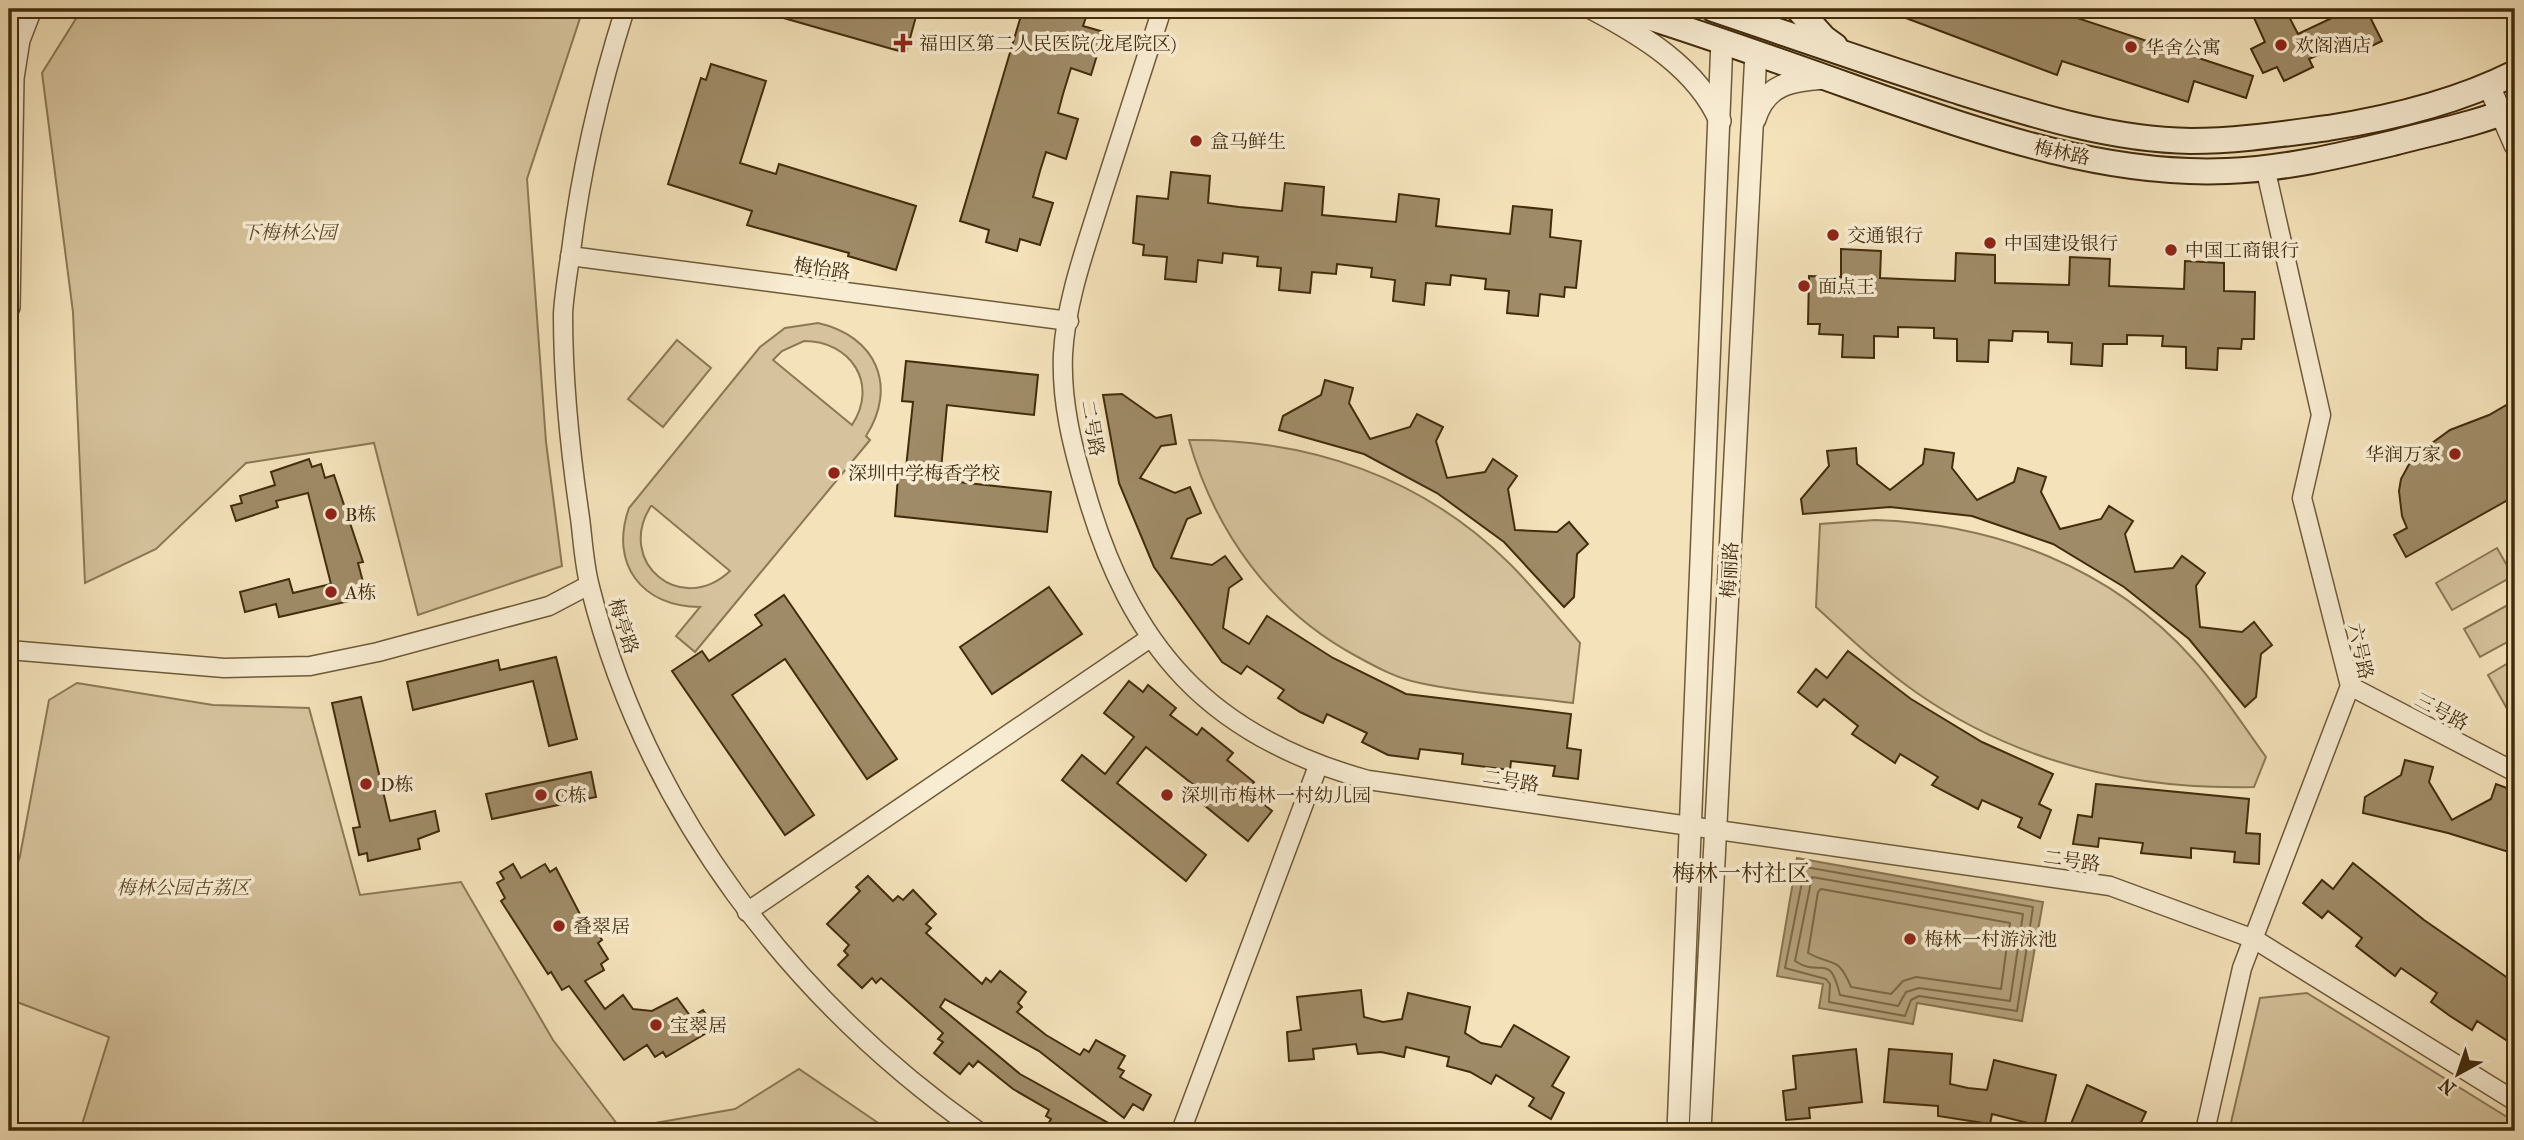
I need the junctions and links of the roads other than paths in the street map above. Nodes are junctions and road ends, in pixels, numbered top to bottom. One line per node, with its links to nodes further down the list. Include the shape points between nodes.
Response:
1 (31, 9): 21 (street, via 19,40 13,78)
2 (625, 9): 20 (street, 梅亭路, via 578,190)
3 (1162, 9): 22 (street, 二号路, via 1077,274)
4 (1593, 9): 16 (street, via 1683,70 1699,86)
5 (1623, 9): 9 (main road, 梅林路)
6 (1798, 9): 11 (main road, via 1824,38)
7 (1721, 10): 8 (main road, 梅林路); 9 (main road, 梅丽路)
8 (1762, 17): 10 (main road, 梅丽路); 11 (main road, 梅林路)
9 (1722, 40): 10 (main road, 梅林路); 16 (street, 梅丽路)
10 (1756, 52): 13 (main road, 梅林路); 17 (street, 梅丽路)
11 (1867, 62): 14 (main road, 梅林路, via 2059,122 2190,141 2244,139 2374,120)
12 (2515, 73): 14 (main road, 梅林路)
13 (1825, 78): 17 (street, via 1791,81 1768,94 1755,115); 19 (main road, 梅林路, via 1967,127 2070,155 2180,170 2226,172)
14 (2490, 86): 15 (street)
15 (2510, 109): 18 (street); 19 (main road, 梅林路, via 2345,155)
16 (1720, 121): 29 (street, 梅丽路)
17 (1750, 145): 30 (street, 梅丽路)
18 (2515, 145)
19 (2265, 167): 26 (street, 六号路, via 2321,415 2302,498)
20 (570, 256): 22 (street, 梅怡路); 23 (street, 梅亭路, via 563,312 569,443)
21 (9, 307)
22 (1069, 320): 24 (street, 二号路, via 1063,354 1067,426 1093,518 1119,584)
23 (589, 586): 25 (street, via 549,606 310,666 223,668); 31 (street, 梅亭路, via 637,723 693,831)
24 (1150, 639): 27 (street, 二号路, via 1184,680 1224,715 1269,744); 31 (street)
25 (9, 650)
26 (2350, 686): 28 (street, 三号路); 32 (street, 六号路)
27 (1318, 766): 29 (street, 二号路, via 1368,780); 35 (street)
28 (2515, 772)
29 (1690, 828): 30 (street, 二号路); 36 (street, 梅丽路)
30 (1715, 832): 32 (street, 二号路, via 2110,886); 37 (street, 梅丽路)
31 (747, 912): 34 (street, 梅亭路, via 801,978 860,1039)
32 (2254, 939): 33 (street, 二号路); 38 (street, 六号路, via 2242,968)
33 (2515, 1101)
34 (978, 1131)
35 (1181, 1131)
36 (1678, 1131)
37 (1700, 1131)
38 (2205, 1131)

